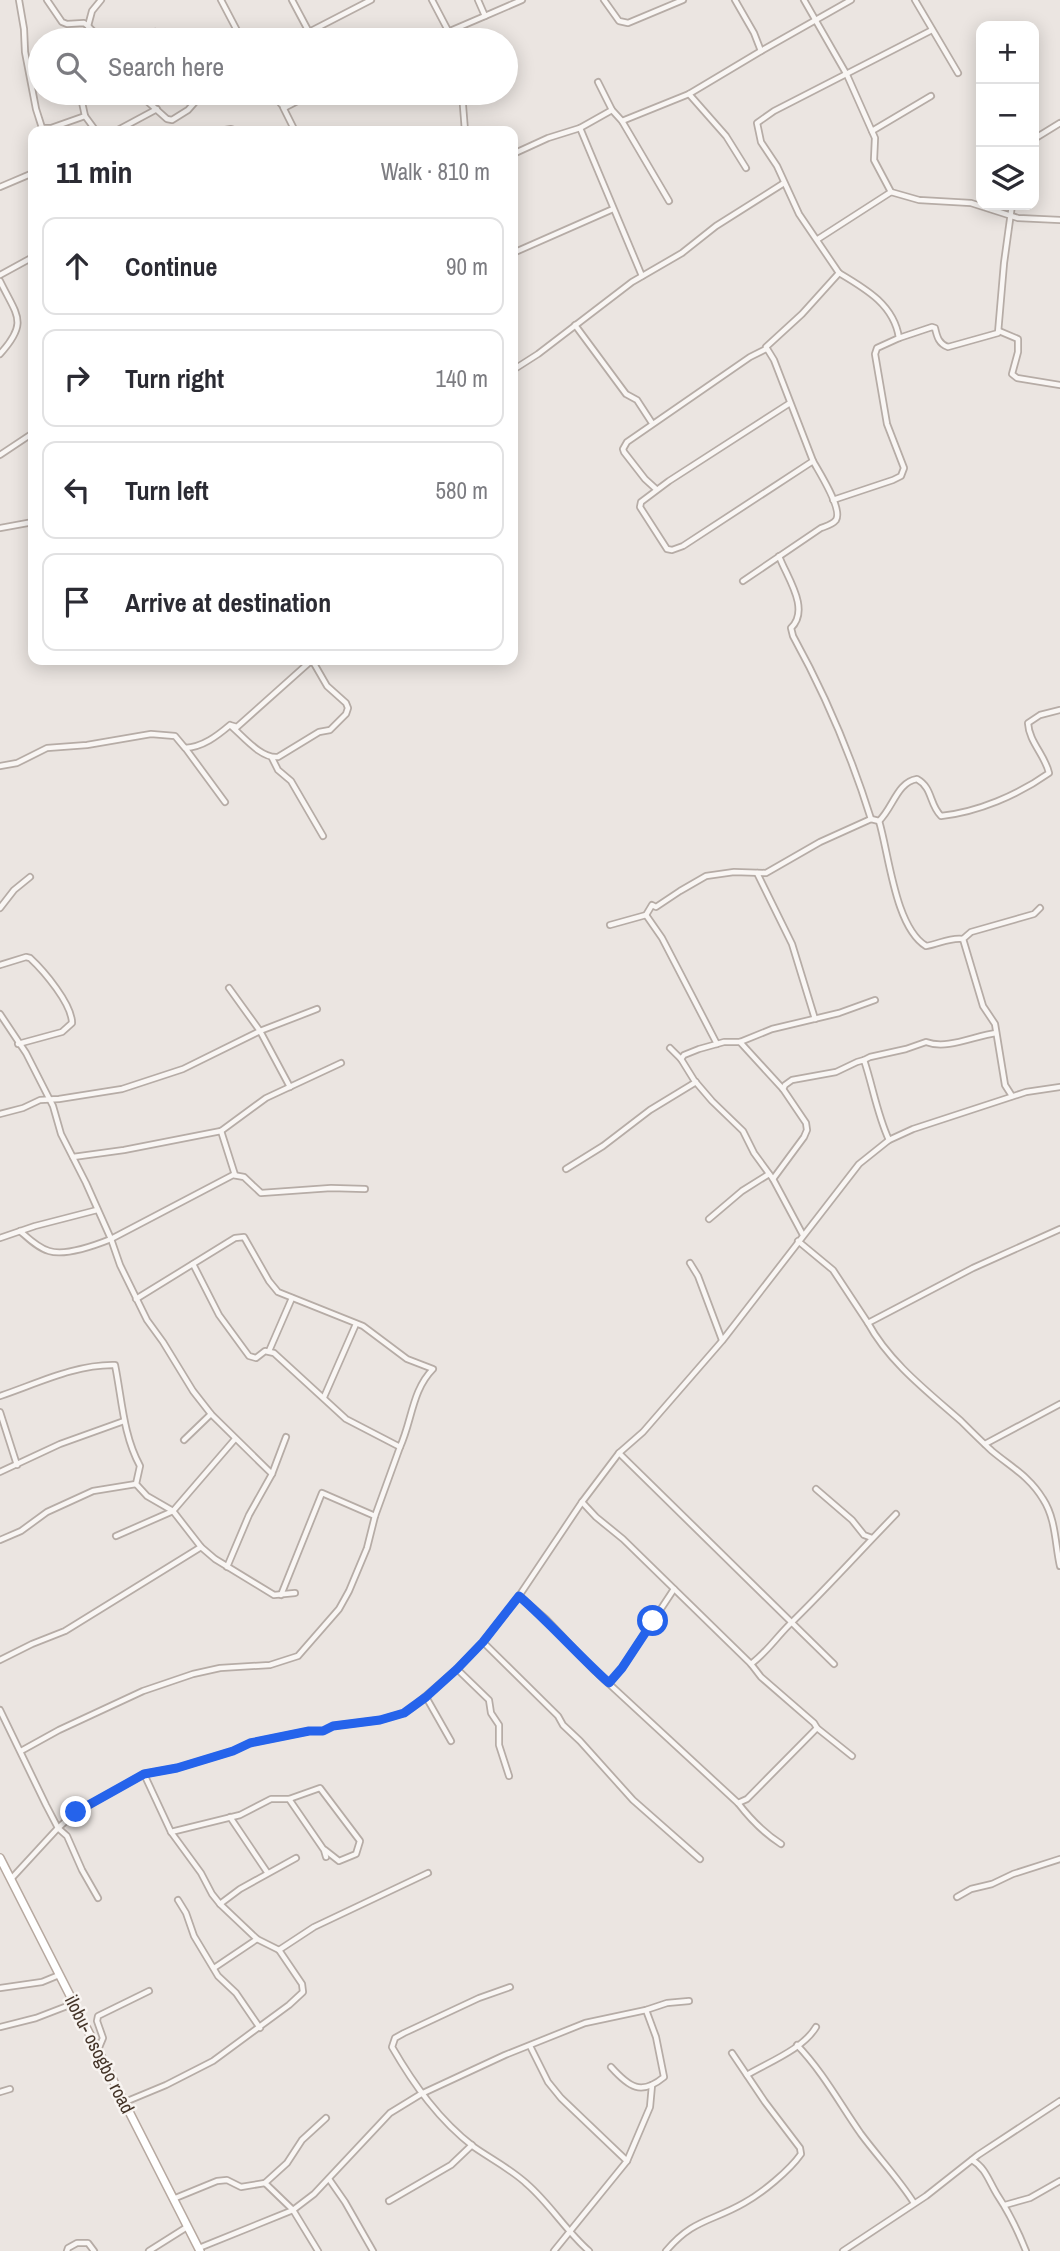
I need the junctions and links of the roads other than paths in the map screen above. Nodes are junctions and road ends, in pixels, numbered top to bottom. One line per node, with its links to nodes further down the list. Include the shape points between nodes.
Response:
1 (19, 0): 26 (street)
2 (47, 0): 18 (street, via 62,22)
3 (101, 0): 18 (street)
4 (221, 0): 19 (street)
5 (292, 0): 20 (street)
6 (371, 0): 21 (street)
7 (432, 0): 22 (street)
8 (478, 0): 16 (street)
9 (522, 0): 16 (street)
10 (604, 0): 11 (street, via 619,21 628,23)
11 (684, 0)
12 (735, 0): 25 (street)
13 (804, 0): 17 (street)
14 (850, 0): 17 (street)
15 (918, 1): 24 (street)
16 (485, 16): 23 (street)
17 (816, 20): 25 (street); 28 (street)
18 (88, 26)
19 (236, 28)
20 (307, 28)
21 (317, 28)
22 (448, 28)
23 (454, 28)
24 (932, 30): 27 (street); 28 (street)
25 (761, 51): 30 (street)
26 (28, 64)
27 (958, 73)
28 (847, 75): 51 (street); 56 (street, via 757,123 761,142)
29 (598, 82): 40 (street)
30 (689, 94): 42 (street); 54 (street, via 726,136)
31 (931, 96): 51 (street)
32 (35, 105): 44 (street)
33 (83, 105): 41 (street)
34 (152, 105): 39 (street)
35 (192, 105): 39 (street, via 176,119)
36 (292, 105): 38 (street)
37 (463, 105): 49 (street)
38 (283, 106): 48 (street)
39 (157, 109): 47 (street)
40 (612, 110): 42 (street); 50 (street)
41 (85, 116): 45 (street); 46 (street)
42 (622, 121): 59 (street)
43 (1060, 123): 52 (street)
44 (42, 126)
45 (57, 126)
46 (92, 126)
47 (125, 126)
48 (293, 126)
49 (465, 126)
50 (580, 128): 53 (street); 60 (street)
51 (872, 131): 58 (street, via 874,160)
52 (1039, 136)
53 (518, 152)
54 (746, 168)
55 (28, 176): 57 (street)
56 (784, 183): 64 (street); 69 (street)
57 (0, 187)
58 (891, 192): 62 (street, via 919,200 971,203); 64 (street)
59 (669, 201)
60 (613, 209): 65 (street); 69 (street)
61 (1012, 210): 62 (street)
62 (1012, 216): 63 (street); 72 (street)
63 (1060, 220)
64 (818, 239): 67 (street)
65 (518, 251)
66 (28, 260): 68 (street)
67 (839, 273): 73 (street, via 871,292 894,318); 74 (street)
68 (0, 275)
69 (642, 276): 71 (street)
70 (0, 281): 75 (street, via 19,324)
71 (575, 325): 76 (street); 79 (street)
72 (999, 331): 73 (street, via 948,347 932,327); 77 (street, via 1018,339 1012,374)
73 (899, 338): 84 (street, via 877,348 875,354 887,424 904,468 901,476)
74 (766, 349): 78 (street); 79 (street)
75 (0, 354)
76 (518, 367)
77 (1060, 385)
78 (790, 403): 82 (street); 83 (street)
79 (652, 423): 83 (street, via 623,449)
80 (28, 436): 81 (street)
81 (0, 455)
82 (813, 461): 83 (street, via 672,550 640,507); 84 (street)
83 (656, 489)
84 (833, 500): 87 (street, via 838,513 835,521)
85 (28, 523): 86 (street)
86 (0, 528)
87 (779, 556): 88 (street); 97 (street, via 797,596 793,636 848,750)
88 (743, 580)
89 (306, 665): 92 (street, via 237,727)
90 (315, 665): 94 (street, via 327,686 346,703 346,714 331,730)
91 (1060, 710): 98 (street, via 1028,723 1049,773 1002,799 941,816 929,788 917,779 910,780)
92 (230, 725): 93 (street, via 204,743); 94 (street)
93 (185, 748): 95 (street, via 175,736 152,734 47,748); 96 (street)
94 (271, 757): 99 (street, via 291,781)
95 (0, 766)
96 (225, 802)
97 (871, 819): 98 (street); 100 (street, via 766,873)
98 (878, 821): 106 (street, via 895,891 912,934 926,946)
99 (323, 836)
100 (757, 873): 104 (street, via 706,876 656,907 652,905); 112 (street, via 792,944)
101 (30, 877): 102 (street)
102 (0, 908)
103 (1040, 908): 106 (street)
104 (646, 915): 105 (street); 117 (street)
105 (610, 925)
106 (962, 939): 114 (street)
107 (0, 965): 116 (street, via 30,958 72,1015 72,1023 62,1031)
108 (229, 988): 113 (street)
109 (875, 1000): 112 (street)
110 (317, 1009): 113 (street)
111 (0, 1014): 116 (street)
112 (815, 1019): 115 (street)
113 (260, 1031): 123 (street); 127 (street, via 170,1073 122,1089)
114 (996, 1033): 120 (street, via 945,1044 926,1042); 126 (street)
115 (740, 1042): 117 (street); 125 (street)
116 (18, 1044): 127 (street)
117 (717, 1044): 119 (street)
118 (670, 1048): 119 (street)
119 (681, 1059): 122 (street)
120 (864, 1060): 125 (street, via 836,1072 792,1080); 130 (street)
121 (341, 1063): 123 (street)
122 (696, 1082): 132 (street); 133 (street, via 743,1130)
123 (290, 1087): 129 (street)
124 (1060, 1087): 126 (street)
125 (783, 1089): 135 (street, via 807,1130)
126 (1012, 1096): 130 (street)
127 (49, 1100): 128 (street); 131 (street)
128 (0, 1114)
129 (221, 1131): 131 (street); 134 (street)
130 (889, 1140): 141 (street, via 859,1164)
131 (72, 1157): 137 (street)
132 (566, 1170)
133 (769, 1174): 135 (street); 138 (street)
134 (236, 1175): 136 (street, via 261,1193); 143 (street)
135 (773, 1179): 141 (street)
136 (365, 1189)
137 (97, 1210): 140 (street); 143 (street)
138 (709, 1219)
139 (1060, 1229): 150 (street, via 920,1294)
140 (20, 1231): 142 (street); 143 (street, via 42,1248 56,1252)
141 (803, 1236): 144 (street)
142 (0, 1238)
143 (111, 1239): 148 (street)
144 (798, 1241): 150 (street, via 833,1270); 151 (street)
145 (193, 1264): 147 (street, via 244,1237 269,1281); 148 (street); 152 (street, via 239,1345 253,1358)
146 (690, 1264): 151 (street)
147 (292, 1298): 149 (street); 152 (street)
148 (136, 1299): 157 (street)
149 (356, 1324): 154 (street); 163 (street, via 407,1359 433,1369 409,1413 411,1420)
150 (868, 1324): 162 (street, via 929,1395)
151 (722, 1341): 164 (street)
152 (269, 1351): 154 (street)
153 (0, 1396): 158 (street, via 76,1370 115,1365)
154 (324, 1397): 163 (street, via 346,1419)
155 (1060, 1404): 162 (street)
156 (0, 1412): 165 (street)
157 (211, 1414): 160 (street); 161 (street)
158 (124, 1421): 165 (street); 168 (street, via 140,1466)
159 (286, 1437): 167 (street)
160 (235, 1439): 167 (street); 171 (street)
161 (184, 1440)
162 (985, 1444): 178 (street, via 1018,1469 1044,1500 1057,1537)
163 (400, 1447): 173 (street)
164 (619, 1453): 170 (street); 184 (street)
165 (17, 1465): 166 (street)
166 (0, 1472)
167 (272, 1474): 179 (street)
168 (136, 1484): 171 (street); 176 (street, via 93,1490)
169 (816, 1489): 175 (street)
170 (582, 1502): 180 (street); 183 (street)
171 (173, 1511): 174 (street); 177 (street)
172 (896, 1514): 175 (street)
173 (375, 1516): 182 (street, via 322,1493); 195 (street, via 349,1591 298,1656 270,1665 193,1674 143,1691)
174 (117, 1536)
175 (872, 1538): 184 (street)
176 (0, 1540)
177 (201, 1547): 179 (street); 186 (street, via 65,1631)
178 (1060, 1566)
179 (227, 1567): 182 (street)
180 (674, 1589): 187 (street); 190 (street)
181 (295, 1593): 182 (street)
182 (281, 1595)
183 (519, 1596): 185 (street); 190 (street)
184 (791, 1623): 187 (street); 188 (street)
185 (483, 1642): 189 (street); 209 (street, via 633,1800)
186 (0, 1660)
187 (751, 1664): 193 (street)
188 (834, 1664)
189 (457, 1669): 191 (street); 198 (street, via 489,1700)
190 (609, 1683): 200 (street)
191 (426, 1697): 194 (street); 197 (street, via 394,1716 250,1743 177,1768)
192 (0, 1710): 195 (street)
193 (817, 1728): 196 (street); 200 (street)
194 (451, 1741)
195 (21, 1751): 202 (street)
196 (852, 1756)
197 (144, 1774): 202 (street, via 76,1812); 203 (street)
198 (509, 1776)
199 (289, 1799): 201 (street, via 271,1799); 205 (street); 205 (street, via 320,1788 360,1841 356,1854 339,1861)
200 (738, 1803): 204 (street)
201 (230, 1816): 203 (street); 211 (street)
202 (58, 1828): 213 (street); 215 (street, via 67,1836)
203 (171, 1832): 217 (street)
204 (781, 1844)
205 (324, 1850): 206 (street)
206 (326, 1857)
207 (0, 1858): 213 (main road, ilobu- osogbo road)
208 (296, 1858): 211 (street)
209 (700, 1858)
210 (1060, 1860): 214 (street)
211 (268, 1872): 217 (street)
212 (428, 1873): 219 (street, via 313,1927)
213 (11, 1880): 221 (main road, ilobu- osogbo road)
214 (957, 1897)
215 (98, 1898)
216 (178, 1900): 220 (street)
217 (220, 1904): 218 (street)
218 (257, 1939): 219 (street); 220 (street)
219 (279, 1950): 230 (street, via 303,1984 303,1992)
220 (214, 1968): 230 (street)
221 (59, 1975): 223 (street); 226 (main road, ilobu- osogbo road)
222 (510, 1987): 240 (street, via 395,2038 392,2047)
223 (0, 1988)
224 (149, 1991): 233 (street, via 98,2016 103,2038)
225 (690, 2001): 227 (street)
226 (76, 2003): 229 (street); 233 (main road, ilobu- osogbo road)
227 (646, 2010): 232 (street, via 593,2021); 237 (street, via 664,2077)
228 (816, 2026): 231 (street)
229 (0, 2027)
230 (260, 2028): 242 (street, via 213,2061)
231 (797, 2045): 236 (street); 252 (street, via 814,2062)
232 (530, 2046): 240 (street); 246 (street, via 561,2098)
233 (98, 2050): 242 (main road, ilobu- osogbo road)
234 (732, 2053): 236 (street)
235 (611, 2067): 237 (street, via 630,2085)
236 (747, 2075): 265 (street, via 801,2154 762,2190 694,2225)
237 (652, 2085): 246 (street, via 650,2107)
238 (10, 2089): 239 (street)
239 (0, 2092)
240 (421, 2094): 244 (street); 247 (street, via 390,2113)
241 (1060, 2101): 245 (street)
242 (124, 2103): 250 (main road, ilobu- osogbo road)
243 (326, 2118): 249 (street)
244 (472, 2145): 251 (street, via 451,2165); 256 (street, via 527,2183)
245 (972, 2160): 252 (street); 253 (street, via 981,2165)
246 (626, 2161): 256 (street)
247 (328, 2179): 254 (street); 262 (street)
248 (1060, 2182): 253 (street)
249 (265, 2183): 250 (street, via 241,2187 217,2181); 254 (street)
250 (173, 2199): 255 (main road, ilobu- osogbo road)
251 (389, 2201)
252 (914, 2203): 266 (street)
253 (1005, 2205): 267 (street)
254 (293, 2210): 257 (street); 261 (street)
255 (188, 2227): 257 (main road, ilobu- osogbo road); 260 (street)
256 (570, 2234): 263 (street); 264 (street)
257 (200, 2249)
258 (67, 2251): 259 (street, via 83,2242)
259 (94, 2251)
260 (149, 2251)
261 (318, 2251)
262 (373, 2251)
263 (554, 2251)
264 (589, 2251)
265 (666, 2251)
266 (844, 2251)
267 (1026, 2251)

